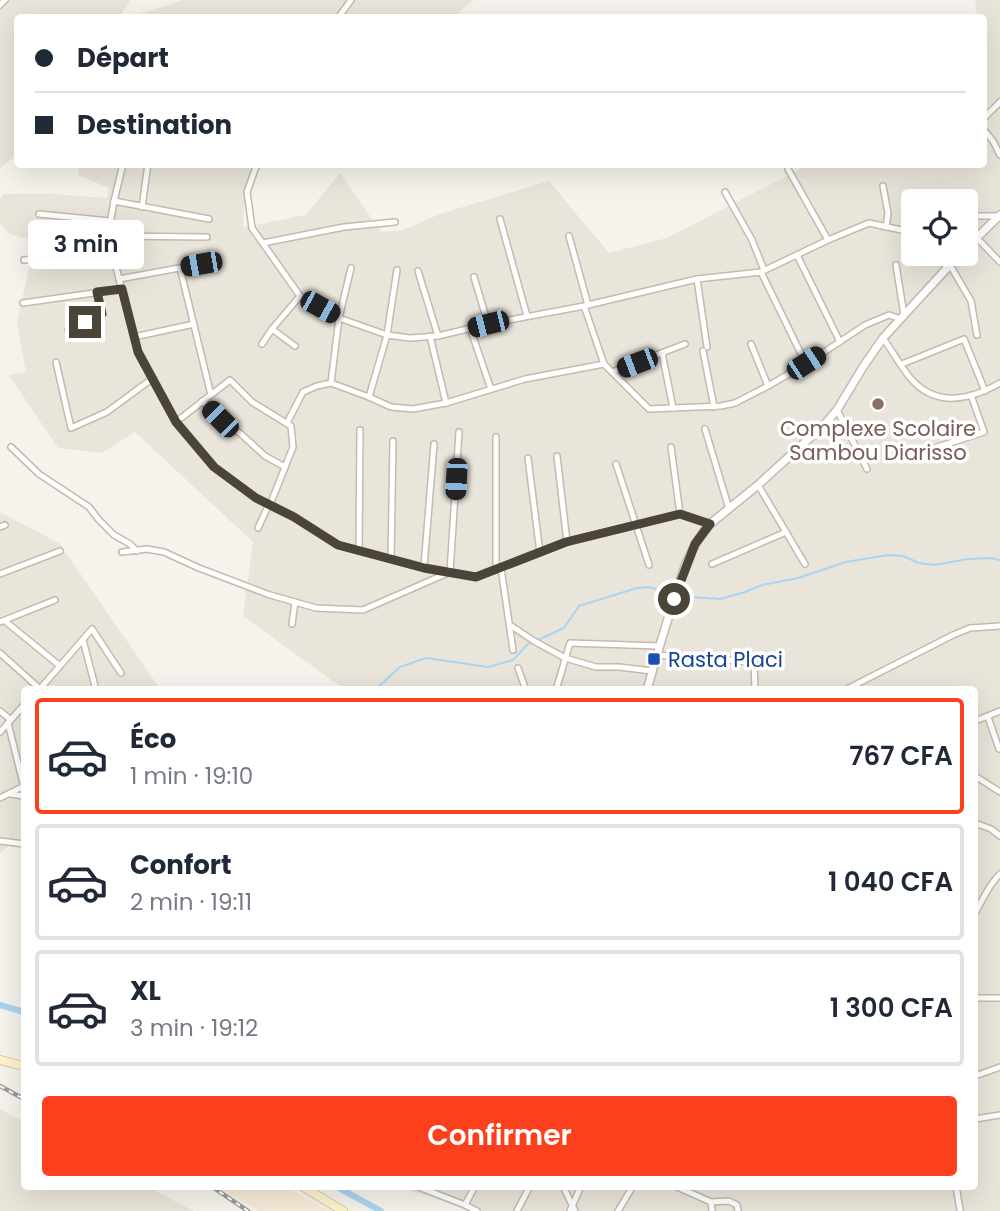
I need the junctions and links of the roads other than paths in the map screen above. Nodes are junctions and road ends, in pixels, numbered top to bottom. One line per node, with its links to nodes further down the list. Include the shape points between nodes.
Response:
1 (5, 0): 2 (street)
2 (0, 5)
3 (1000, 102): 4 (street)
4 (987, 115)
5 (987, 134): 6 (street)
6 (1000, 155)
7 (122, 168): 13 (street)
8 (147, 168): 14 (street)
9 (256, 168): 30 (street, via 247,192 252,228)
10 (788, 169): 29 (street)
11 (883, 186): 22 (street)
12 (725, 192): 42 (street, via 752,240)
13 (114, 201): 14 (street); 20 (street)
14 (142, 206): 18 (street)
15 (39, 214): 20 (street)
16 (1000, 215): 17 (street); 24 (street)
17 (978, 216)
18 (209, 219)
19 (500, 219): 51 (street)
20 (110, 221): 25 (street)
21 (395, 222): 30 (street)
22 (886, 227): 23 (street); 29 (street, via 869,223)
23 (901, 230)
24 (978, 235)
25 (108, 236): 27 (street); 31 (street)
26 (569, 236): 50 (street)
27 (207, 237)
28 (978, 239): 34 (street)
29 (828, 240): 32 (street)
30 (262, 243): 48 (street)
31 (112, 251): 33 (street); 44 (street)
32 (797, 255): 42 (street); 65 (street)
33 (24, 260)
34 (1000, 262)
35 (201, 264): 38 (street)
36 (896, 265): 52 (street)
37 (949, 267): 52 (street); 60 (street, via 971,301)
38 (180, 268): 44 (street); 54 (street)
39 (352, 268): 53 (street)
40 (397, 270): 59 (street)
41 (418, 271): 62 (street)
42 (763, 271): 45 (street); 72 (street)
43 (474, 277): 55 (street)
44 (119, 279): 46 (street)
45 (696, 279): 50 (street); 87 (street)
46 (122, 289): 47 (street); 63 (street)
47 (97, 292): 49 (street); 58 (street, via 102,314)
48 (300, 296): 53 (street); 57 (street)
49 (23, 303)
50 (586, 305): 51 (street); 73 (street)
51 (527, 316): 55 (street)
52 (902, 317): 64 (street); 65 (street, via 889,315)
53 (339, 318): 59 (street); 77 (street)
54 (194, 324): 63 (street); 82 (street)
55 (488, 324): 56 (street)
56 (470, 328): 62 (street); 80 (street)
57 (272, 329): 66 (street); 69 (street)
58 (68, 330)
59 (387, 335): 61 (street); 84 (street)
60 (977, 335)
61 (430, 336): 62 (street); 86 (street)
62 (438, 336)
63 (134, 337): 76 (street)
64 (884, 338): 74 (street); 89 (street)
65 (840, 342): 72 (street)
66 (262, 344)
67 (685, 344): 70 (street)
68 (751, 344): 79 (street)
69 (295, 346)
70 (662, 353): 75 (street); 88 (street)
71 (56, 362): 76 (street, via 71,428 107,412)
72 (806, 363): 79 (street)
73 (604, 364): 75 (street); 80 (street)
74 (902, 365): 81 (street, via 964,339); 83 (street, via 912,380 931,394 953,400)
75 (612, 372): 88 (street, via 649,410)
76 (153, 378): 90 (street)
77 (331, 383): 84 (street); 91 (street, via 303,393)
78 (1000, 383): 81 (street)
79 (768, 386): 87 (street)
80 (491, 389): 86 (street)
81 (985, 391): 83 (street)
82 (211, 395): 85 (street); 91 (street, via 230,380 252,402)
83 (971, 395): 100 (street, via 984,432)
84 (369, 397): 86 (street, via 391,407 414,409)
85 (202, 401): 90 (street); 104 (street, via 265,456)
86 (446, 403)
87 (714, 407): 88 (street)
88 (673, 408)
89 (837, 410): 105 (street); 106 (street)
90 (176, 422): 107 (street, via 214,467)
91 (287, 424): 104 (street, via 293,447)
92 (705, 429): 108 (street)
93 (360, 430): 117 (street)
94 (459, 432): 126 (street)
95 (496, 437): 125 (street)
96 (393, 441): 120 (street)
97 (434, 444): 124 (street)
98 (11, 447): 116 (street)
99 (671, 447): 109 (street)
100 (922, 452)
101 (557, 456): 114 (street)
102 (528, 458): 119 (street)
103 (616, 464): 111 (street)
104 (285, 467): 107 (street)
105 (867, 469)
106 (758, 485): 108 (street); 113 (street)
107 (269, 505): 112 (street); 117 (street, via 338,545)
108 (729, 509): 110 (street)
109 (680, 514): 110 (street); 111 (street)
110 (710, 524): 135 (street, via 695,544)
111 (636, 525): 114 (street); 123 (street)
112 (258, 528)
113 (786, 532): 121 (street); 122 (street)
114 (566, 542): 119 (street)
115 (60, 551): 127 (street)
116 (137, 551): 118 (street); 129 (street, via 164,552)
117 (359, 551): 120 (street)
118 (122, 552)
119 (540, 553): 125 (street)
120 (391, 559): 124 (street)
121 (712, 564)
122 (805, 564)
123 (649, 565)
124 (424, 568): 126 (street)
125 (499, 569): 126 (street, via 476,577); 132 (street)
126 (450, 572): 129 (street, via 363,610 316,608)
127 (0, 574)
128 (55, 600): 130 (street)
129 (295, 602): 131 (street)
130 (2, 622): 140 (street)
131 (292, 624)
132 (510, 625): 136 (street); 139 (street)
133 (1000, 626): 153 (street, via 970,628)
134 (83, 640): 140 (street); 143 (street, via 92,629); 148 (street)
135 (659, 646): 138 (street); 139 (street, via 570,643)
136 (513, 650)
137 (0, 653): 145 (street)
138 (656, 655): 142 (street); 152 (street, via 754,662)
139 (565, 658): 142 (street, via 596,667); 150 (street)
140 (60, 666): 144 (street)
141 (518, 668): 149 (street)
142 (652, 671): 151 (street)
143 (121, 673)
144 (47, 681): 146 (street); 147 (street)
145 (37, 686)
146 (43, 686)
147 (48, 686)
148 (95, 686)
149 (525, 686)
150 (557, 686)
151 (648, 686)
152 (755, 686)
153 (853, 686)
154 (21, 709): 159 (street)
155 (0, 711): 159 (street)
156 (1000, 711): 157 (street)
157 (988, 717): 158 (street); 161 (street)
158 (978, 720)
159 (10, 722): 160 (street); 162 (street)
160 (0, 732)
161 (999, 750)
162 (21, 773)
163 (978, 778): 165 (street)
164 (21, 788): 166 (street)
165 (1000, 792)
166 (10, 793): 167 (street); 168 (street)
167 (21, 795)
168 (0, 798)
169 (978, 824): 170 (street)
170 (1000, 836)
171 (0, 841): 172 (street)
172 (21, 844)
173 (1000, 874): 174 (street)
174 (978, 909)
175 (978, 998): 176 (street)
176 (1000, 998)
177 (0, 1060): 178 (main road)
178 (21, 1065)
179 (1000, 1067): 180 (street)
180 (978, 1075)
181 (1000, 1115): 182 (street)
182 (978, 1119)
183 (309, 1190): 196 (main road)
184 (431, 1190): 193 (street)
185 (473, 1190): 193 (street)
186 (528, 1190): 198 (street)
187 (565, 1190): 194 (street)
188 (580, 1190): 194 (street)
189 (631, 1190): 199 (street)
190 (684, 1190): 192 (street)
191 (958, 1190): 195 (street)
192 (711, 1202): 200 (street); 201 (street, via 729,1201)
193 (465, 1205): 197 (street)
194 (573, 1209)
195 (960, 1210)
196 (343, 1211)
197 (477, 1211)
198 (517, 1211)
199 (618, 1211)
200 (712, 1211)
201 (738, 1211)

